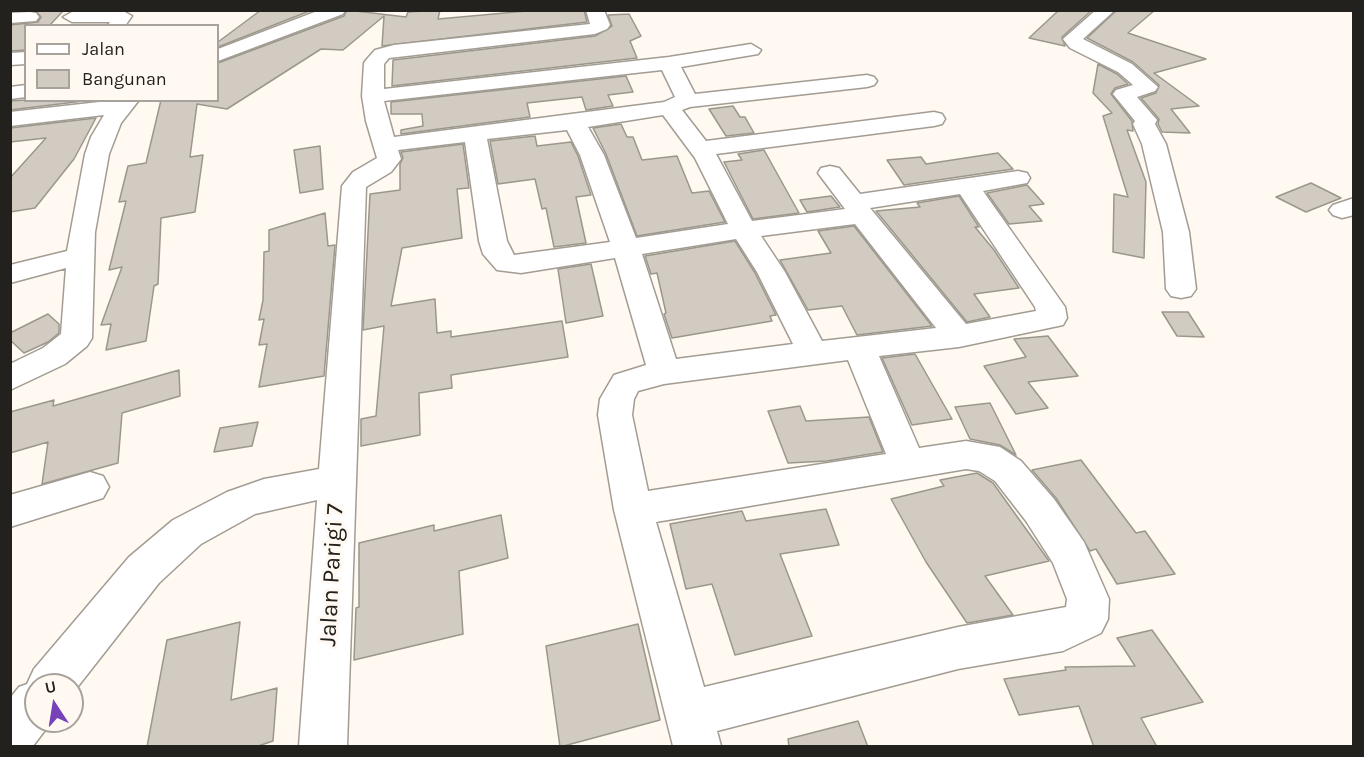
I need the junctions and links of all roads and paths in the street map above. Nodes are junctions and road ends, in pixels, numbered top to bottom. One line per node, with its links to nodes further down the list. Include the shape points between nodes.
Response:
1 (337, 10): 9 (street)
2 (1107, 10): 29 (street, via 1072,40 1116,63 1148,87 1123,94 1146,120 1144,124 1154,144 1176,232)
3 (600, 11): 12 (street, via 601,25 589,31 382,54 374,63)
4 (72, 16): 6 (street)
5 (30, 17): 7 (street)
6 (122, 17)
7 (10, 18)
8 (751, 50): 10 (street)
9 (222, 51)
10 (669, 63): 12 (street); 14 (street, via 686,97)
11 (867, 81): 14 (street)
12 (373, 96): 19 (street)
13 (124, 104): 15 (street); 27 (street, via 102,137 97,154)
14 (677, 105): 17 (street); 20 (street)
15 (10, 119)
16 (934, 119): 20 (street)
17 (574, 122): 18 (street); 26 (street, via 592,155)
18 (475, 134): 19 (street); 26 (street, via 493,241 501,260 521,264)
19 (386, 145): 36 (street, via 387,163 357,182 351,201)
20 (702, 149): 25 (street)
21 (830, 173): 24 (street)
22 (1018, 178): 23 (street)
23 (967, 186): 24 (street); 30 (street, via 1053,313 1050,320)
24 (858, 209): 25 (street); 30 (street)
25 (744, 230): 26 (street); 32 (street)
26 (626, 248): 33 (street)
27 (81, 256): 28 (street); 34 (street, via 76,338 54,356)
28 (10, 274)
29 (1181, 289)
30 (959, 336): 31 (street)
31 (859, 347): 32 (street); 35 (street)
32 (813, 353): 33 (street)
33 (664, 372): 38 (street, via 626,383 617,399 615,415)
34 (10, 378)
35 (908, 464): 38 (street); 42 (street, via 966,455 987,457 1008,471 1070,555 1088,599 1086,619 1063,630 957,648)
36 (337, 481): 40 (street, Jalan Parigi 7, via 241,502 187,532 144,570); 44 (street, Jalan Parigi 7)
37 (90, 487): 39 (street)
38 (633, 510): 42 (street)
39 (10, 511)
40 (60, 673)
41 (24, 719): 43 (street)
42 (692, 731)
43 (10, 737)
44 (323, 747)

